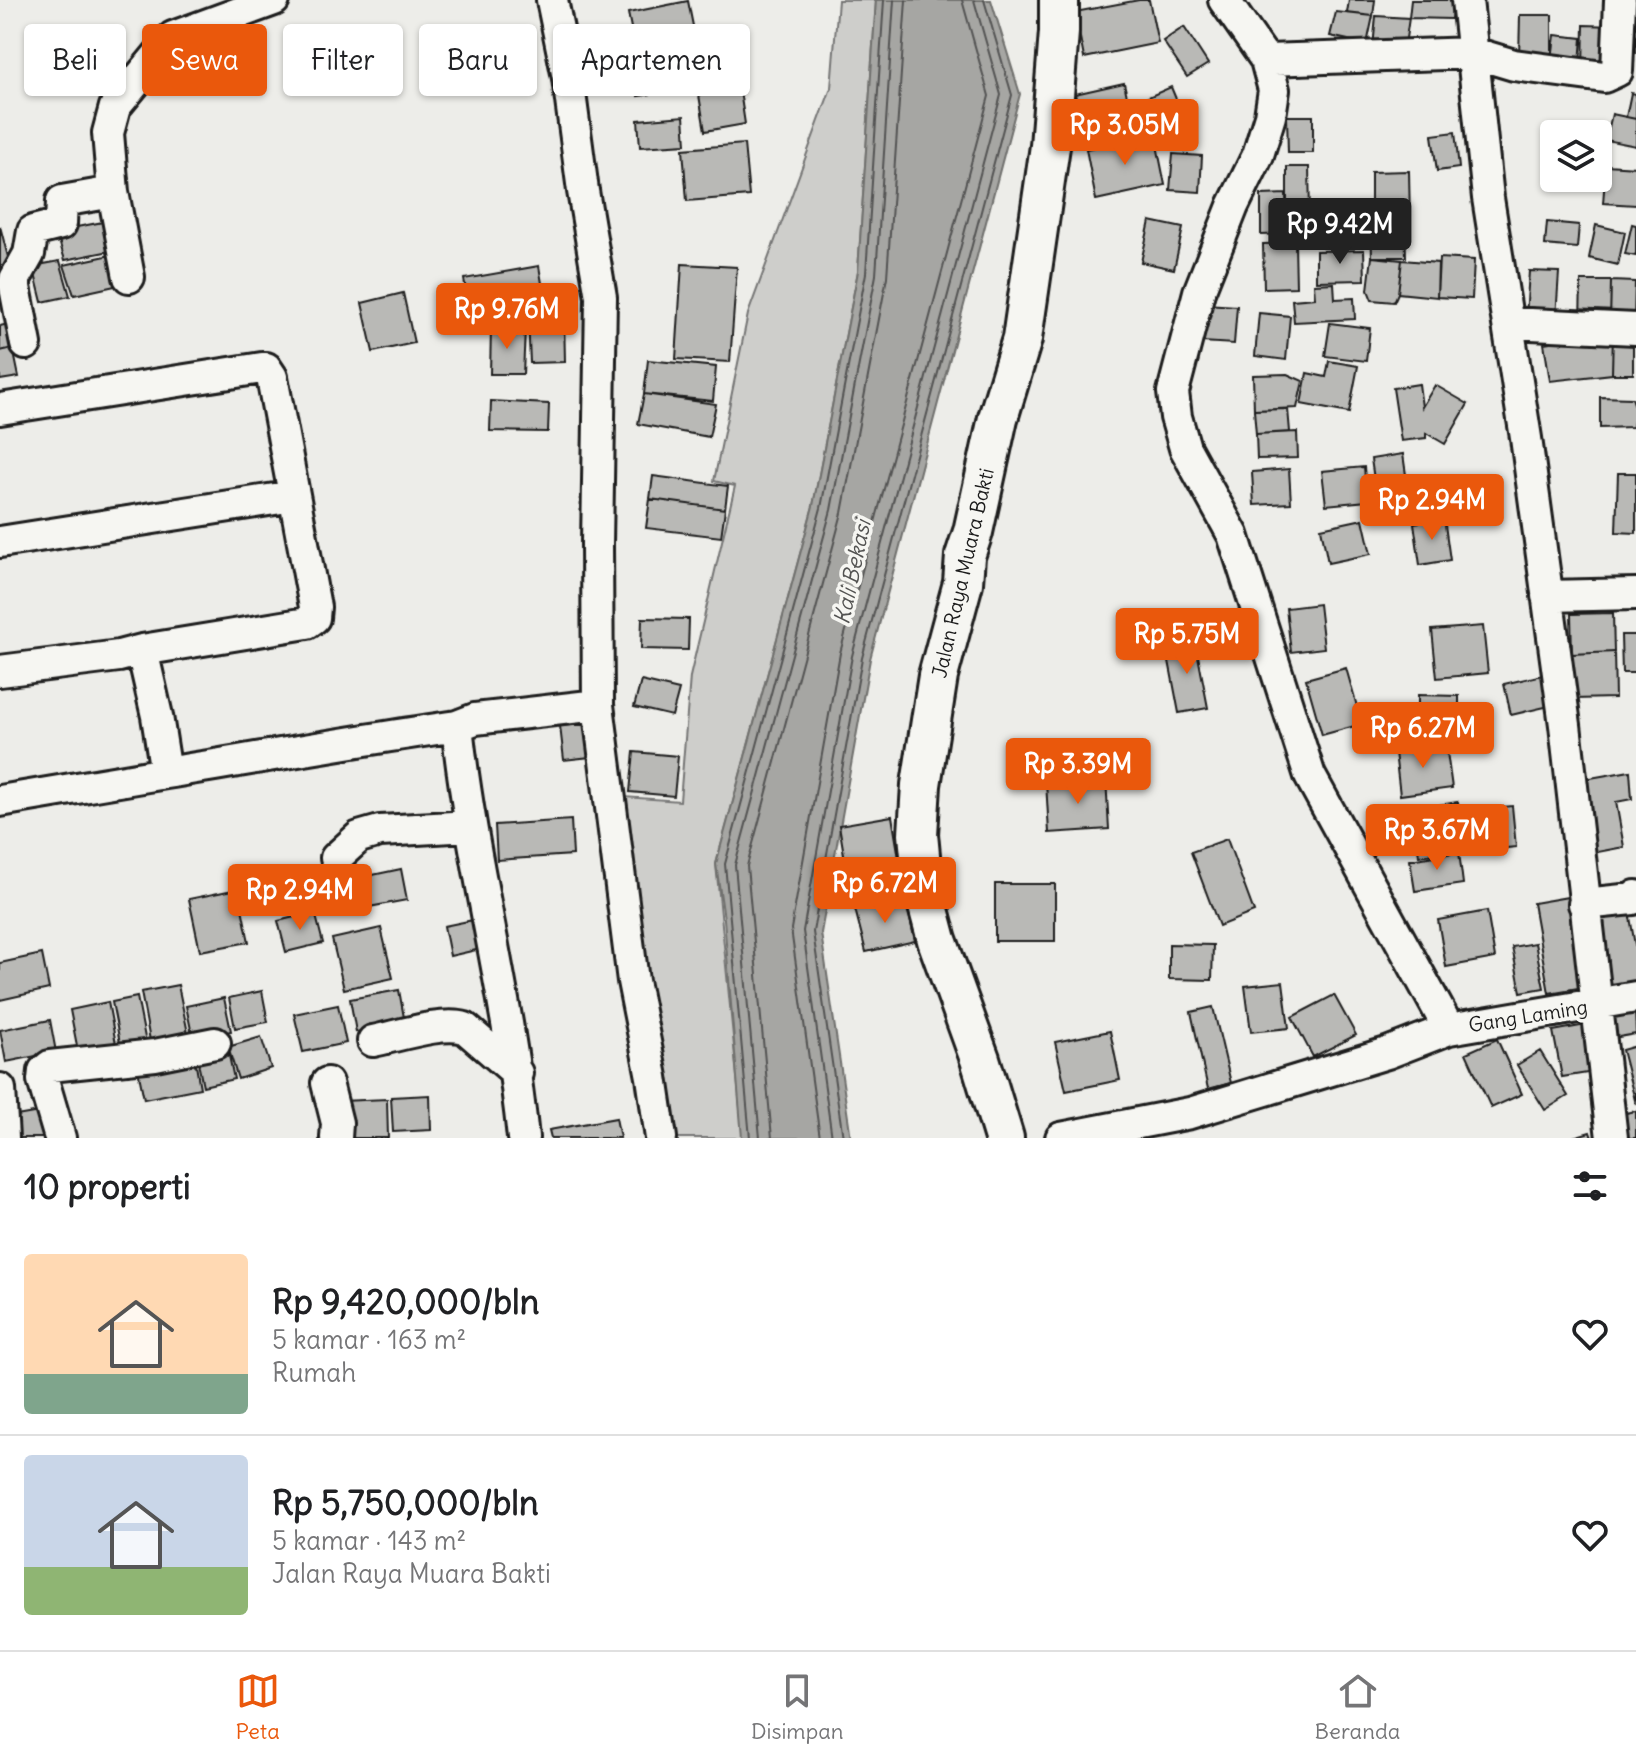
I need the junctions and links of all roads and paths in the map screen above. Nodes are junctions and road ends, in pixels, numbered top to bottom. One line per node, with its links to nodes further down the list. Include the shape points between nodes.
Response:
1 (552, 0): 22 (street, via 601,297)
2 (1059, 0): 45 (main road, Jalan Raya Muara Bakti, via 1050,146 1022,339 998,418 938,676 918,834 923,887 937,940)
3 (1224, 0): 8 (street)
4 (1467, 0): 7 (street)
5 (1620, 1): 7 (street, via 1617,71 1610,76 1514,65)
6 (255, 3): 9 (street, via 173,37 115,107 108,133)
7 (1474, 53): 8 (street); 12 (street, via 1488,198)
8 (1266, 60): 32 (street, via 1274,90 1270,116 1199,292 1173,392 1176,417 1185,448 1233,535 1310,776)
9 (113, 192): 10 (street); 11 (street, via 62,201 61,224 33,231 29,254)
10 (129, 277)
11 (8, 280): 14 (street)
12 (1508, 323): 13 (street); 19 (street)
13 (1636, 329)
14 (26, 344)
15 (0, 409): 16 (street, via 266,368)
16 (294, 496): 17 (street); 20 (street, via 314,618)
17 (0, 542)
18 (1636, 594): 19 (street)
19 (1547, 596): 29 (street)
20 (142, 650): 21 (street); 24 (street)
21 (0, 671)
22 (598, 705): 23 (street, via 475,719); 44 (street, via 633,981)
23 (457, 726): 24 (street); 26 (street)
24 (166, 773): 25 (street)
25 (0, 801)
26 (471, 826): 27 (street, via 380,831 359,837); 37 (street)
27 (336, 858)
28 (1636, 896): 29 (street)
29 (1584, 904): 31 (street)
30 (1636, 997): 31 (street, Gang Laming)
31 (1595, 1005): 32 (street, Gang Laming); 47 (street)
32 (1436, 1034): 46 (street, Gang Laming, via 1190,1113)
33 (373, 1041): 37 (street, via 459,1026)
34 (215, 1043): 35 (street)
35 (44, 1071): 36 (street); 41 (street)
36 (0, 1072)
37 (517, 1073): 43 (street)
38 (327, 1083): 42 (street)
39 (0, 1089): 40 (street)
40 (3, 1138)
41 (60, 1138)
42 (336, 1138)
43 (523, 1138)
44 (661, 1138)
45 (1004, 1138)
46 (1061, 1138)
47 (1612, 1138)

